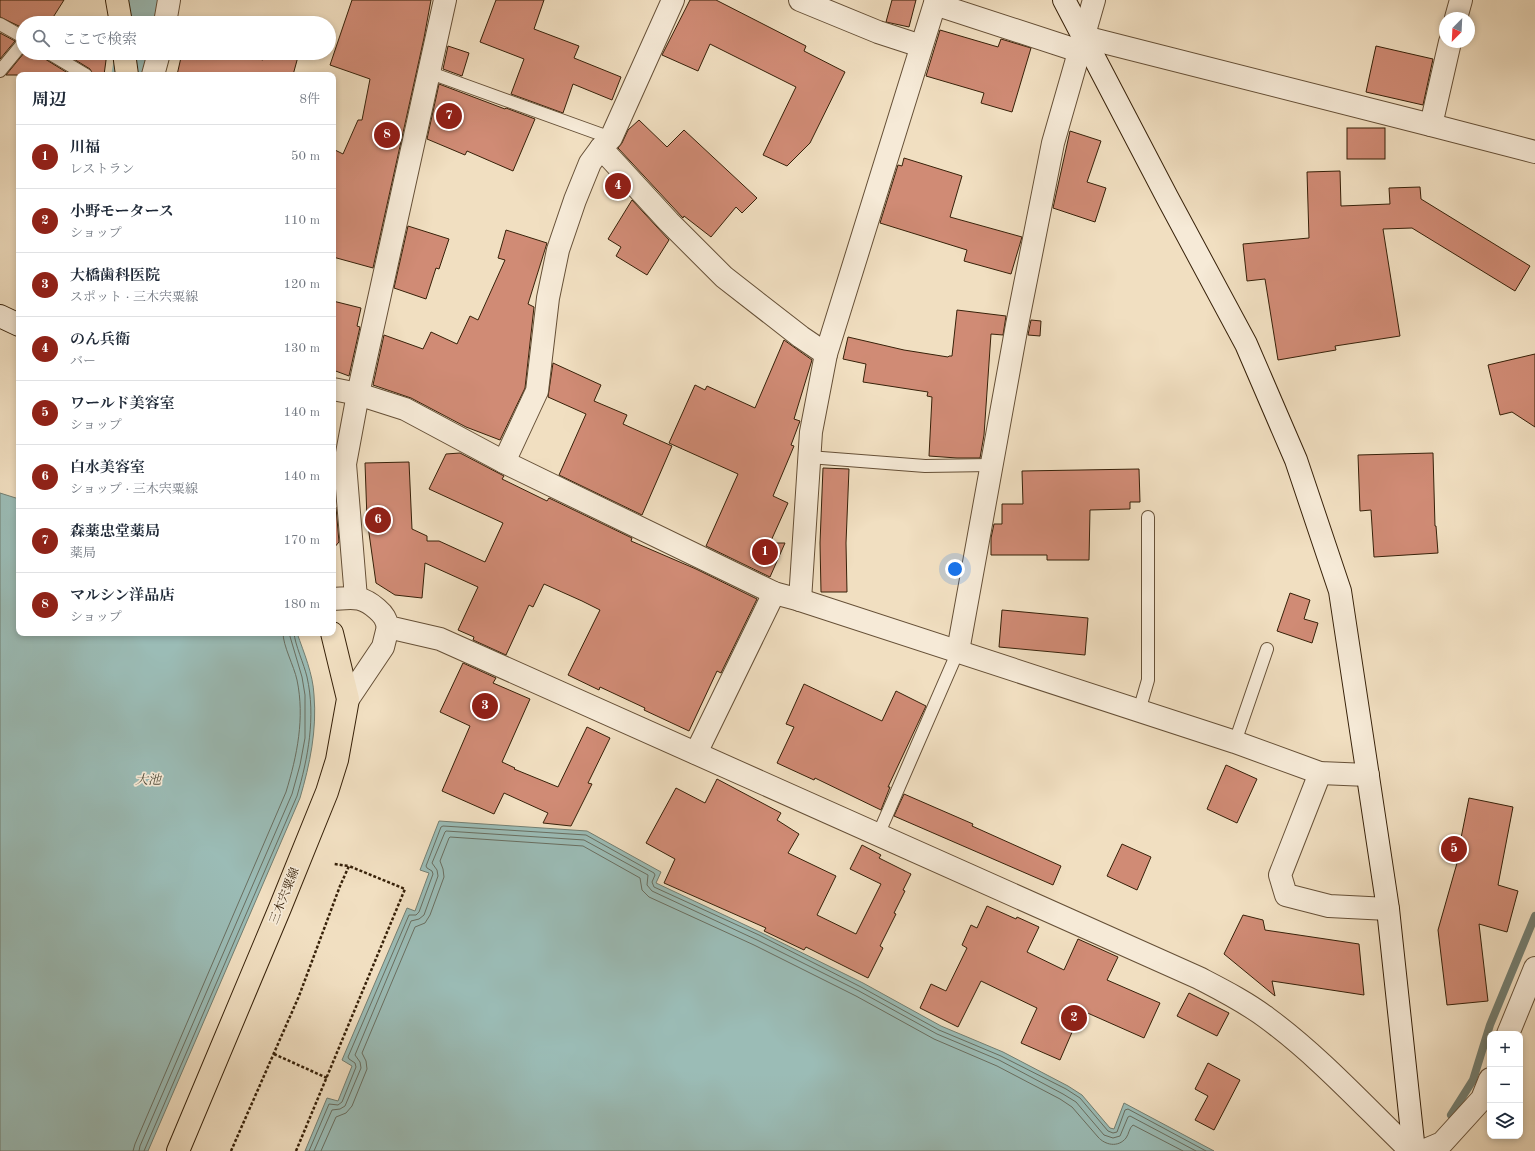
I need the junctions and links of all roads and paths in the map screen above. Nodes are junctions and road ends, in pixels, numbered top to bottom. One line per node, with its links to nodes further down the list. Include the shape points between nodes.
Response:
1 (117, 0): 11 (main road)
2 (170, 0): 12 (street)
3 (445, 0): 26 (street)
4 (673, 0): 28 (street)
5 (800, 0): 16 (street, via 878,32)
6 (1064, 0): 15 (street)
7 (1094, 0): 15 (street)
8 (1461, 0): 10 (street)
9 (936, 2): 15 (street); 16 (street)
10 (1458, 12)
11 (119, 16)
12 (167, 16)
13 (0, 24): 14 (lane)
14 (16, 33)
15 (1082, 44): 27 (street); 37 (street, via 1053,142); 52 (street, via 1246,344 1296,460 1340,591)
16 (921, 46): 32 (street)
17 (1449, 48): 27 (street)
18 (16, 52): 22 (lane)
19 (61, 60): 23 (lane)
20 (125, 60): 24 (main road)
21 (157, 60): 25 (street)
22 (0, 71)
23 (81, 72)
24 (127, 72)
25 (154, 72)
26 (428, 72): 28 (lane); 34 (street)
27 (1431, 125): 29 (street)
28 (606, 143): 32 (street, via 669,222 724,277); 36 (street, via 590,163 558,250 548,298 537,391)
29 (1535, 152)
30 (0, 316): 31 (street)
31 (16, 324)
32 (826, 354): 35 (street, via 811,432)
33 (336, 390): 34 (street)
34 (358, 394): 36 (street, via 405,409); 40 (street, via 345,464)
35 (809, 457): 37 (lane, via 925,466); 42 (street)
36 (504, 462): 39 (street)
37 (991, 465): 46 (street)
38 (1148, 517): 48 (lane, via 1148,680)
39 (774, 593): 42 (street); 50 (street)
40 (356, 598): 41 (street); 43 (street, via 368,601 385,616)
41 (336, 599)
42 (800, 600): 46 (street)
43 (388, 627): 47 (street, via 382,647); 50 (street, via 440,638)
44 (333, 636): 47 (main road, 三木宍粟線)
45 (1267, 649): 49 (lane)
46 (958, 651): 48 (street); 53 (lane)
47 (348, 699): 62 (main road, 三木宍粟線, via 337,760 327,792)
48 (1139, 711): 49 (street)
49 (1235, 742): 51 (street)
50 (696, 753): 53 (street)
51 (1320, 773): 52 (street); 56 (street, via 1280,875 1286,895 1330,906)
52 (1368, 775): 56 (street)
53 (878, 835): 65 (street, via 1199,978 1238,999 1300,1044)
54 (334, 864): 55 (path)
55 (349, 866): 59 (path); 60 (path, via 405,889)
56 (1388, 909): 66 (street)
57 (1535, 968): 58 (street)
58 (1509, 1031)
59 (274, 1054): 60 (path); 63 (path)
60 (327, 1078): 64 (path)
61 (1487, 1086): 67 (street, via 1482,1099 1442,1143)
62 (178, 1151)
63 (231, 1151)
64 (296, 1151)
65 (1411, 1151)
66 (1414, 1151)
67 (1423, 1151)

